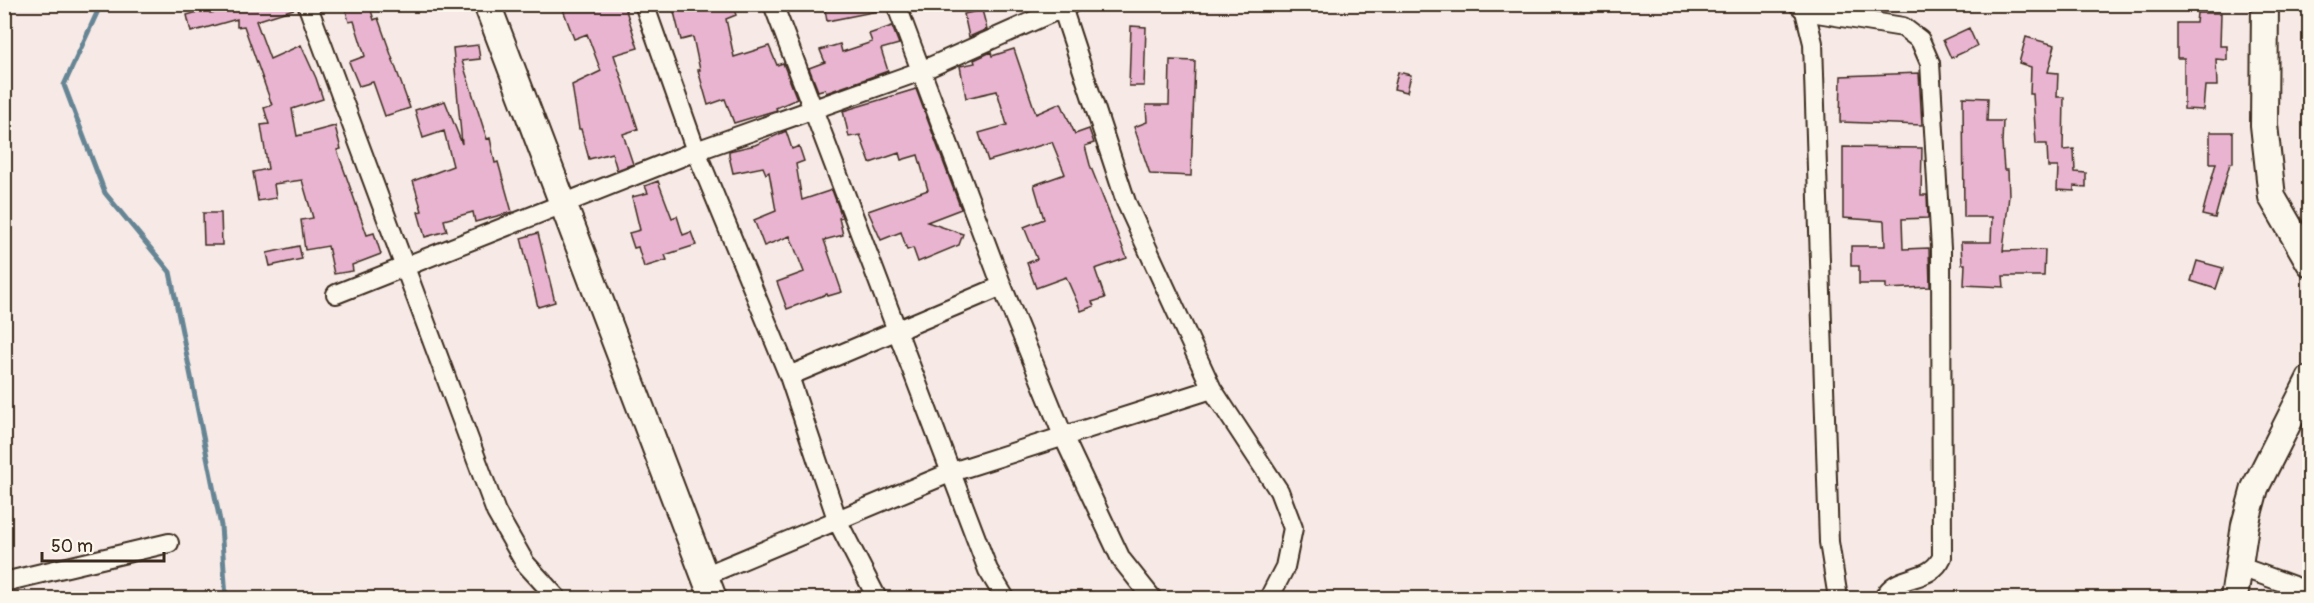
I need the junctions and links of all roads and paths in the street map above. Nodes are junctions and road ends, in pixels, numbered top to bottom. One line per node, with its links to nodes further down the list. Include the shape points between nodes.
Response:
1 (307, 4): 14 (street)
2 (487, 4): 12 (street)
3 (644, 4): 11 (street)
4 (773, 4): 10 (street)
5 (896, 4): 9 (street)
6 (2265, 4): 13 (street, via 2265,124 2272,197)
7 (1065, 6): 9 (street); 20 (street, via 1126,202)
8 (1802, 8): 34 (street, via 1813,43 1829,542); 35 (street, via 1903,27 1920,40 1930,63 1941,249 1942,557 1928,575 1905,580)
9 (921, 70): 10 (street); 15 (street)
10 (812, 108): 11 (street); 17 (street)
11 (696, 151): 12 (street); 18 (street)
12 (563, 203): 14 (street); 27 (street)
13 (2310, 262)
14 (404, 265): 16 (street); 29 (street, via 496,512 525,563)
15 (1002, 286): 17 (street); 21 (street)
16 (336, 294)
17 (898, 328): 18 (street); 22 (street)
18 (789, 375): 23 (street)
19 (2310, 379): 25 (street, via 2255,488)
20 (1212, 389): 21 (street); 33 (street, via 1279,491 1293,528 1285,567)
21 (1064, 438): 22 (street); 32 (street, via 1121,559)
22 (952, 472): 23 (street); 31 (street, via 988,570)
23 (838, 522): 27 (street); 30 (street)
24 (169, 543): 26 (street)
25 (2238, 566): 28 (street); 36 (street)
26 (5, 579)
27 (709, 587)
28 (2310, 592)
29 (557, 598)
30 (877, 598)
31 (1005, 598)
32 (1152, 598)
33 (1269, 598)
34 (1838, 598)
35 (1884, 598)
36 (2234, 598)

